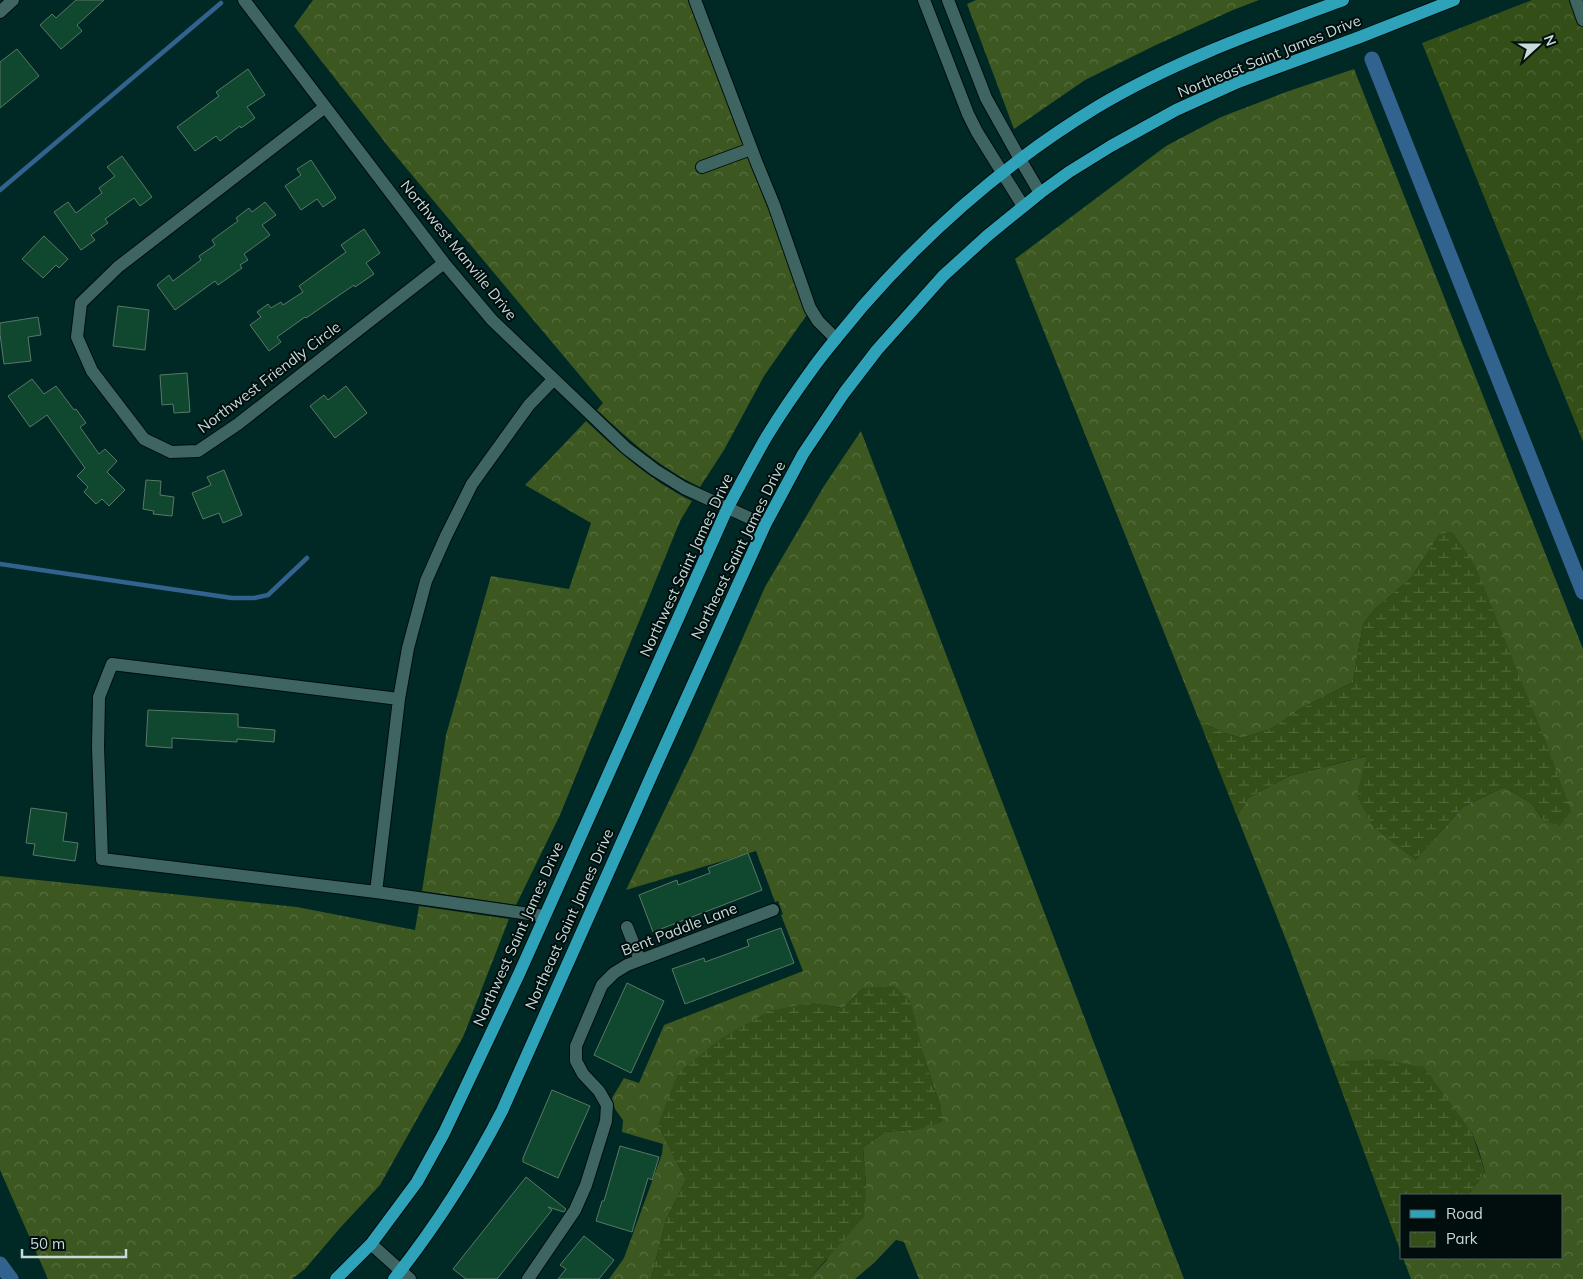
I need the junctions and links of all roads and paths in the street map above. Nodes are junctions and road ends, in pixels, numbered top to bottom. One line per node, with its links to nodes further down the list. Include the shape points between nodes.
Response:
1 (13, 0): 9 (street)
2 (244, 0): 11 (street, Northwest Manville Drive)
3 (695, 0): 12 (street)
4 (924, 0): 15 (street, via 968,114)
5 (948, 0): 13 (street, via 986,98)
6 (1343, 0): 13 (main road, Northwest Saint James Drive, via 1228,43 1162,73 1097,107)
7 (1454, 0): 16 (main road, Northeast Saint James Drive, via 1238,82 1176,110 1068,172)
8 (1576, 0): 10 (street)
9 (0, 11)
10 (1583, 20)
11 (325, 107): 18 (street, Northwest Manville Drive); 18 (street, Northwest Friendly Circle, via 118,267 81,304 77,337 92,371 144,439 171,452 198,451 238,424)
12 (751, 149): 14 (street); 19 (street, via 810,308)
13 (1020, 159): 15 (main road, Northwest Saint James Drive); 16 (street)
14 (702, 167)
15 (1002, 173): 17 (street); 19 (main road, Northwest Saint James Drive, via 925,239)
16 (1040, 193): 17 (main road, Northeast Saint James Drive)
17 (1023, 206): 22 (main road, Northeast Saint James Drive, via 943,276 878,350 803,454)
18 (444, 263): 20 (street, Northwest Manville Drive, via 492,320)
19 (836, 338): 21 (main road, Northwest Saint James Drive, via 768,435)
20 (554, 380): 21 (street, Northwest Manville Drive, via 626,448 655,470); 23 (street, via 529,406 472,484 446,536 426,582 408,648)
21 (727, 509): 22 (street, Northwest Manville Drive); 26 (main road, Northwest Saint James Drive)
22 (765, 525): 30 (main road, Northeast Saint James Drive, via 502,1111 480,1155)
23 (399, 699): 24 (street); 24 (street, via 112,664 99,696 102,859)
24 (376, 892): 26 (street)
25 (773, 910): 28 (street, Bent Paddle Lane)
26 (544, 916): 29 (main road, Northwest Saint James Drive, via 444,1133 416,1182)
27 (627, 927): 28 (street)
28 (640, 960): 32 (street, Bent Paddle Lane, via 626,965 602,985 576,1046 576,1061 606,1105 606,1121 575,1210)
29 (371, 1244): 30 (street); 31 (main road, Northwest Saint James Drive)
30 (402, 1276)
31 (336, 1279)
32 (528, 1279)

